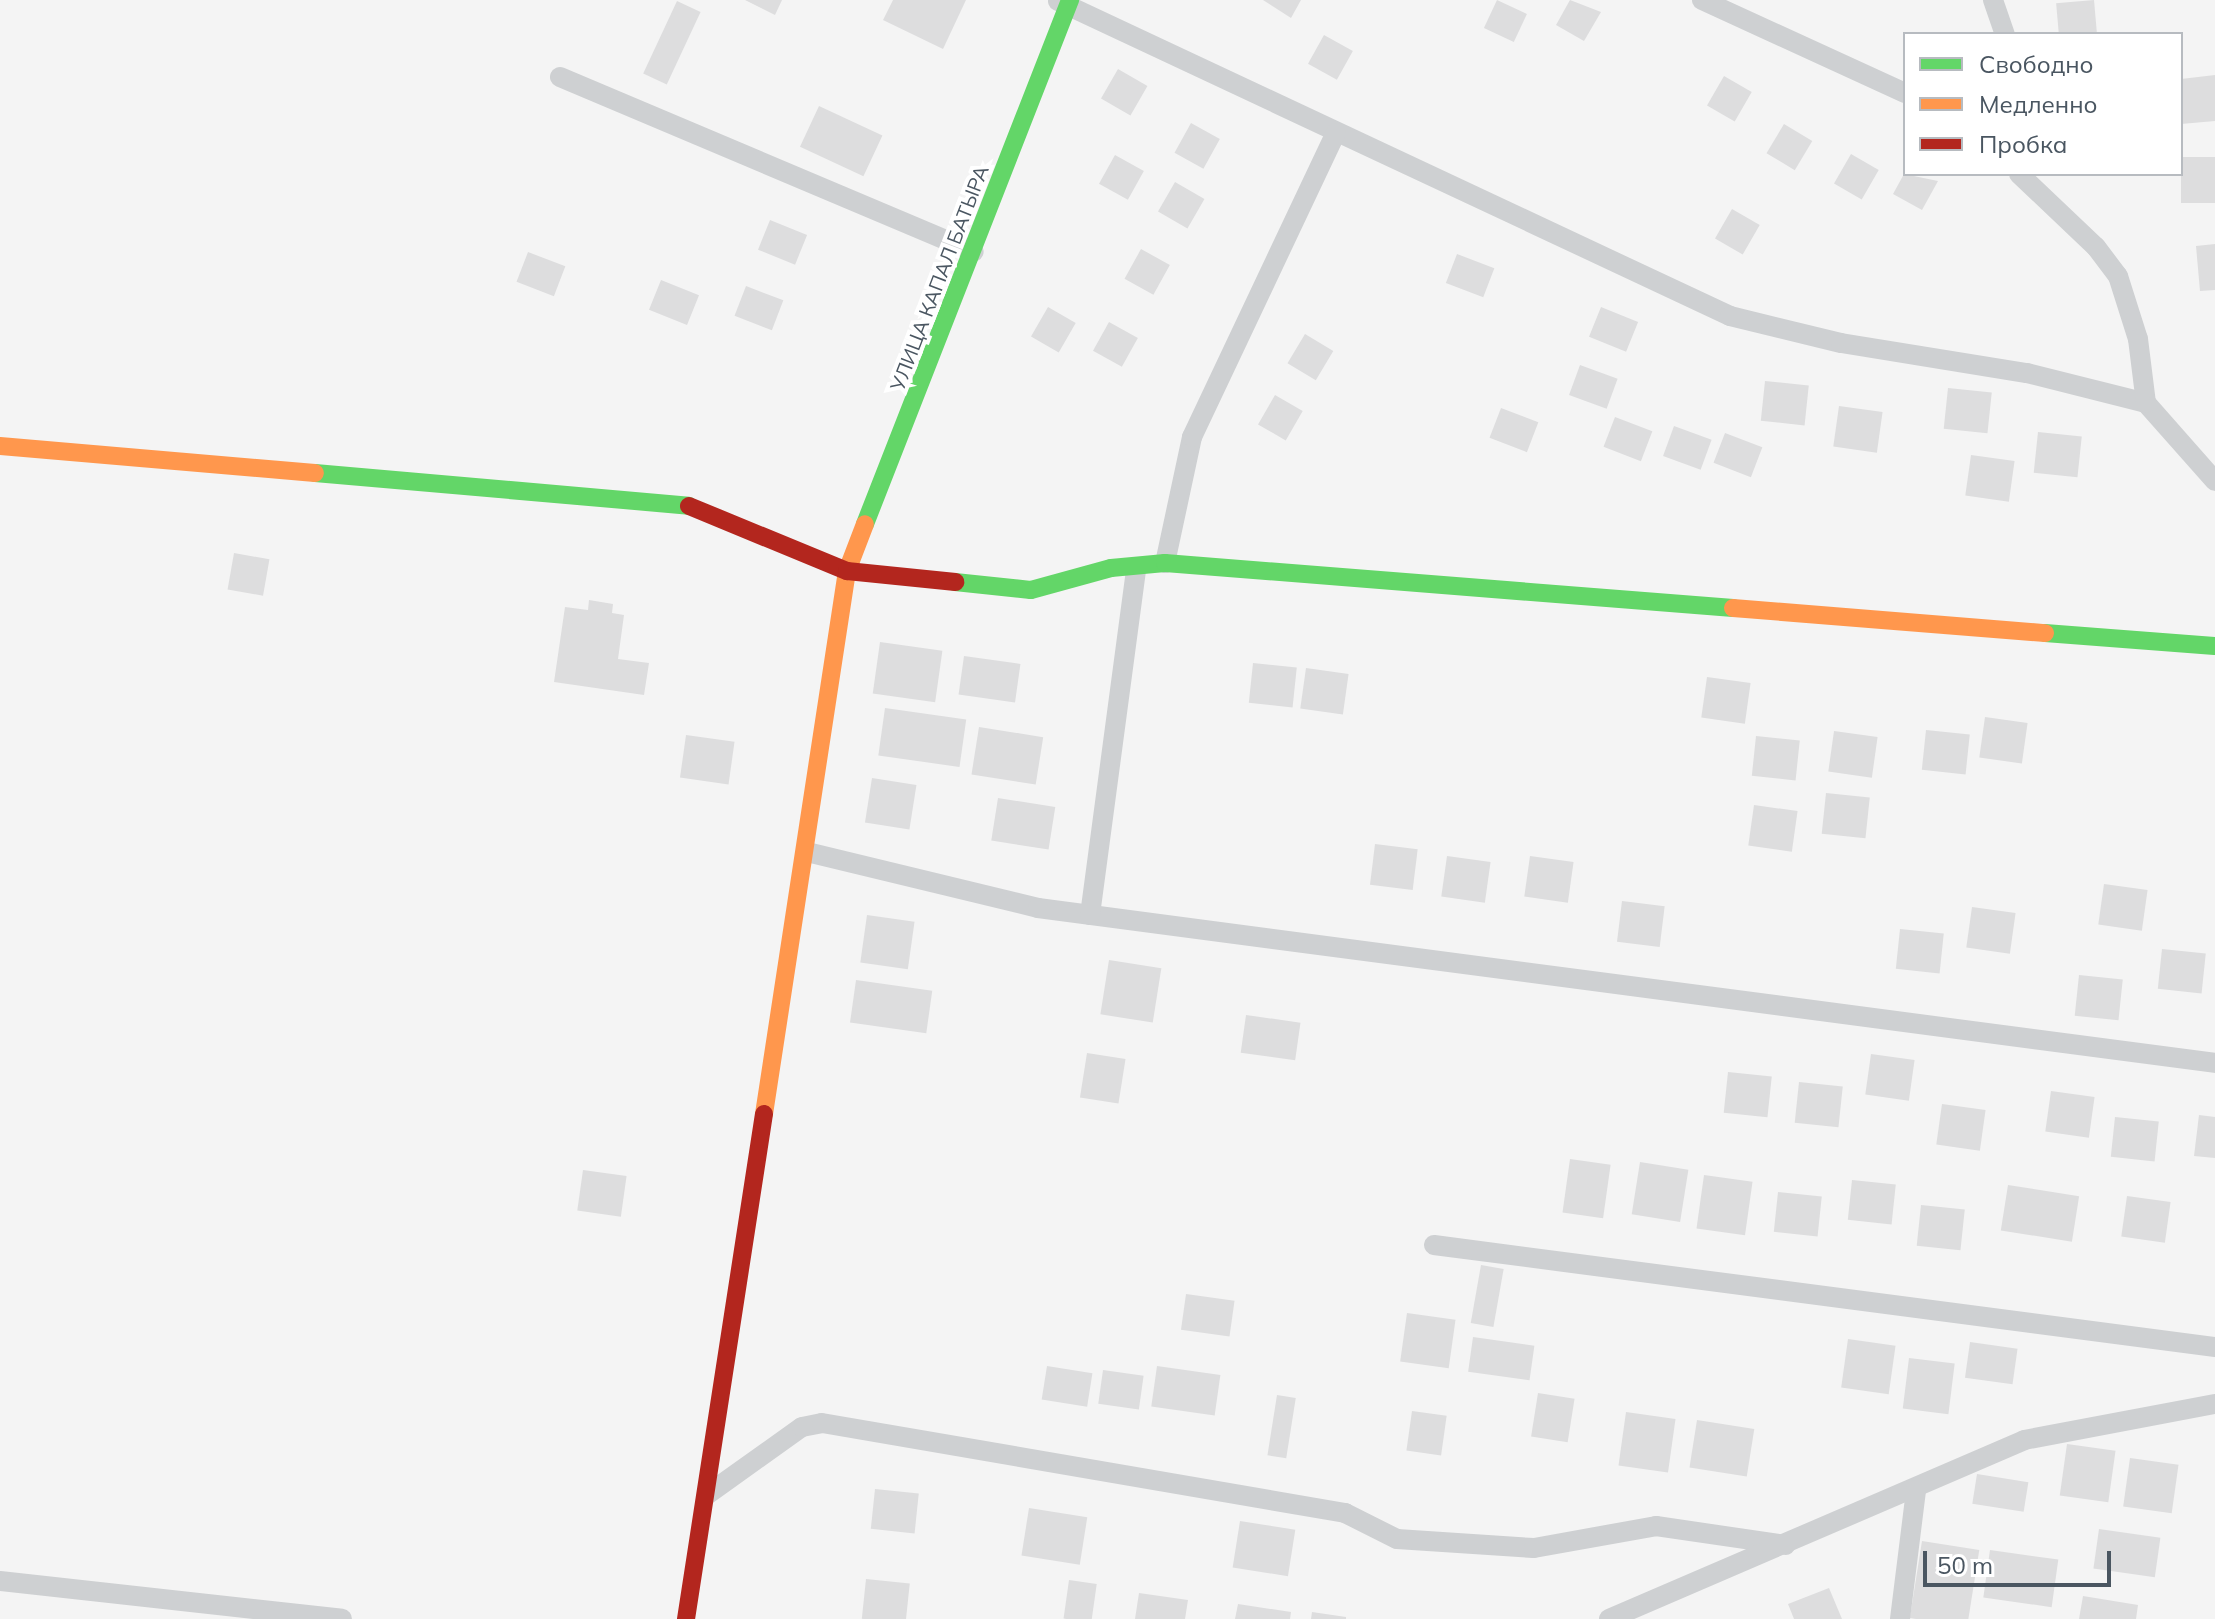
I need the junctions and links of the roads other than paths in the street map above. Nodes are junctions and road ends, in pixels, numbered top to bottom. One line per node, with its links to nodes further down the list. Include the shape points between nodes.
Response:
1 (1702, 0): 6 (street)
2 (1993, 0): 4 (street)
3 (1065, 2): 7 (street); 9 (street, УЛИЦА КАПАЛ БАТЫРА)
4 (2004, 32)
5 (560, 77): 9 (street)
6 (1903, 92)
7 (1336, 133): 10 (street, via 1730,316 1841,343 2027,373); 13 (street, via 1192,437)
8 (2021, 176): 10 (street, via 2096,247 2118,276 2138,339)
9 (974, 252): 15 (street, УЛИЦА КАПАЛ БАТЫРА)
10 (2146, 403): 12 (street)
11 (0, 446): 15 (street, via 690,506)
12 (2215, 481)
13 (1165, 563): 14 (street); 16 (street)
14 (1136, 568): 15 (street, via 1111,568 1031,590); 18 (street)
15 (847, 571): 17 (street, УЛИЦА КАПАЛ БАТЫРА)
16 (2215, 646)
17 (807, 852): 18 (street); 24 (street, УЛИЦА КАПАЛ БАТЫРА)
18 (1090, 915): 19 (street)
19 (2215, 1063)
20 (1434, 1245): 21 (street)
21 (2215, 1347)
22 (2215, 1404): 23 (street, via 2024,1440)
23 (1916, 1490): 25 (street); 30 (street)
24 (708, 1494): 25 (street, via 802,1427 822,1423 1345,1513 1397,1539 1534,1548 1656,1526); 28 (street, УЛИЦА КАПАЛ БАТЫРА)
25 (1786, 1545): 29 (street)
26 (0, 1581): 27 (street)
27 (342, 1619)
28 (686, 1619)
29 (1609, 1619)
30 (1900, 1619)

